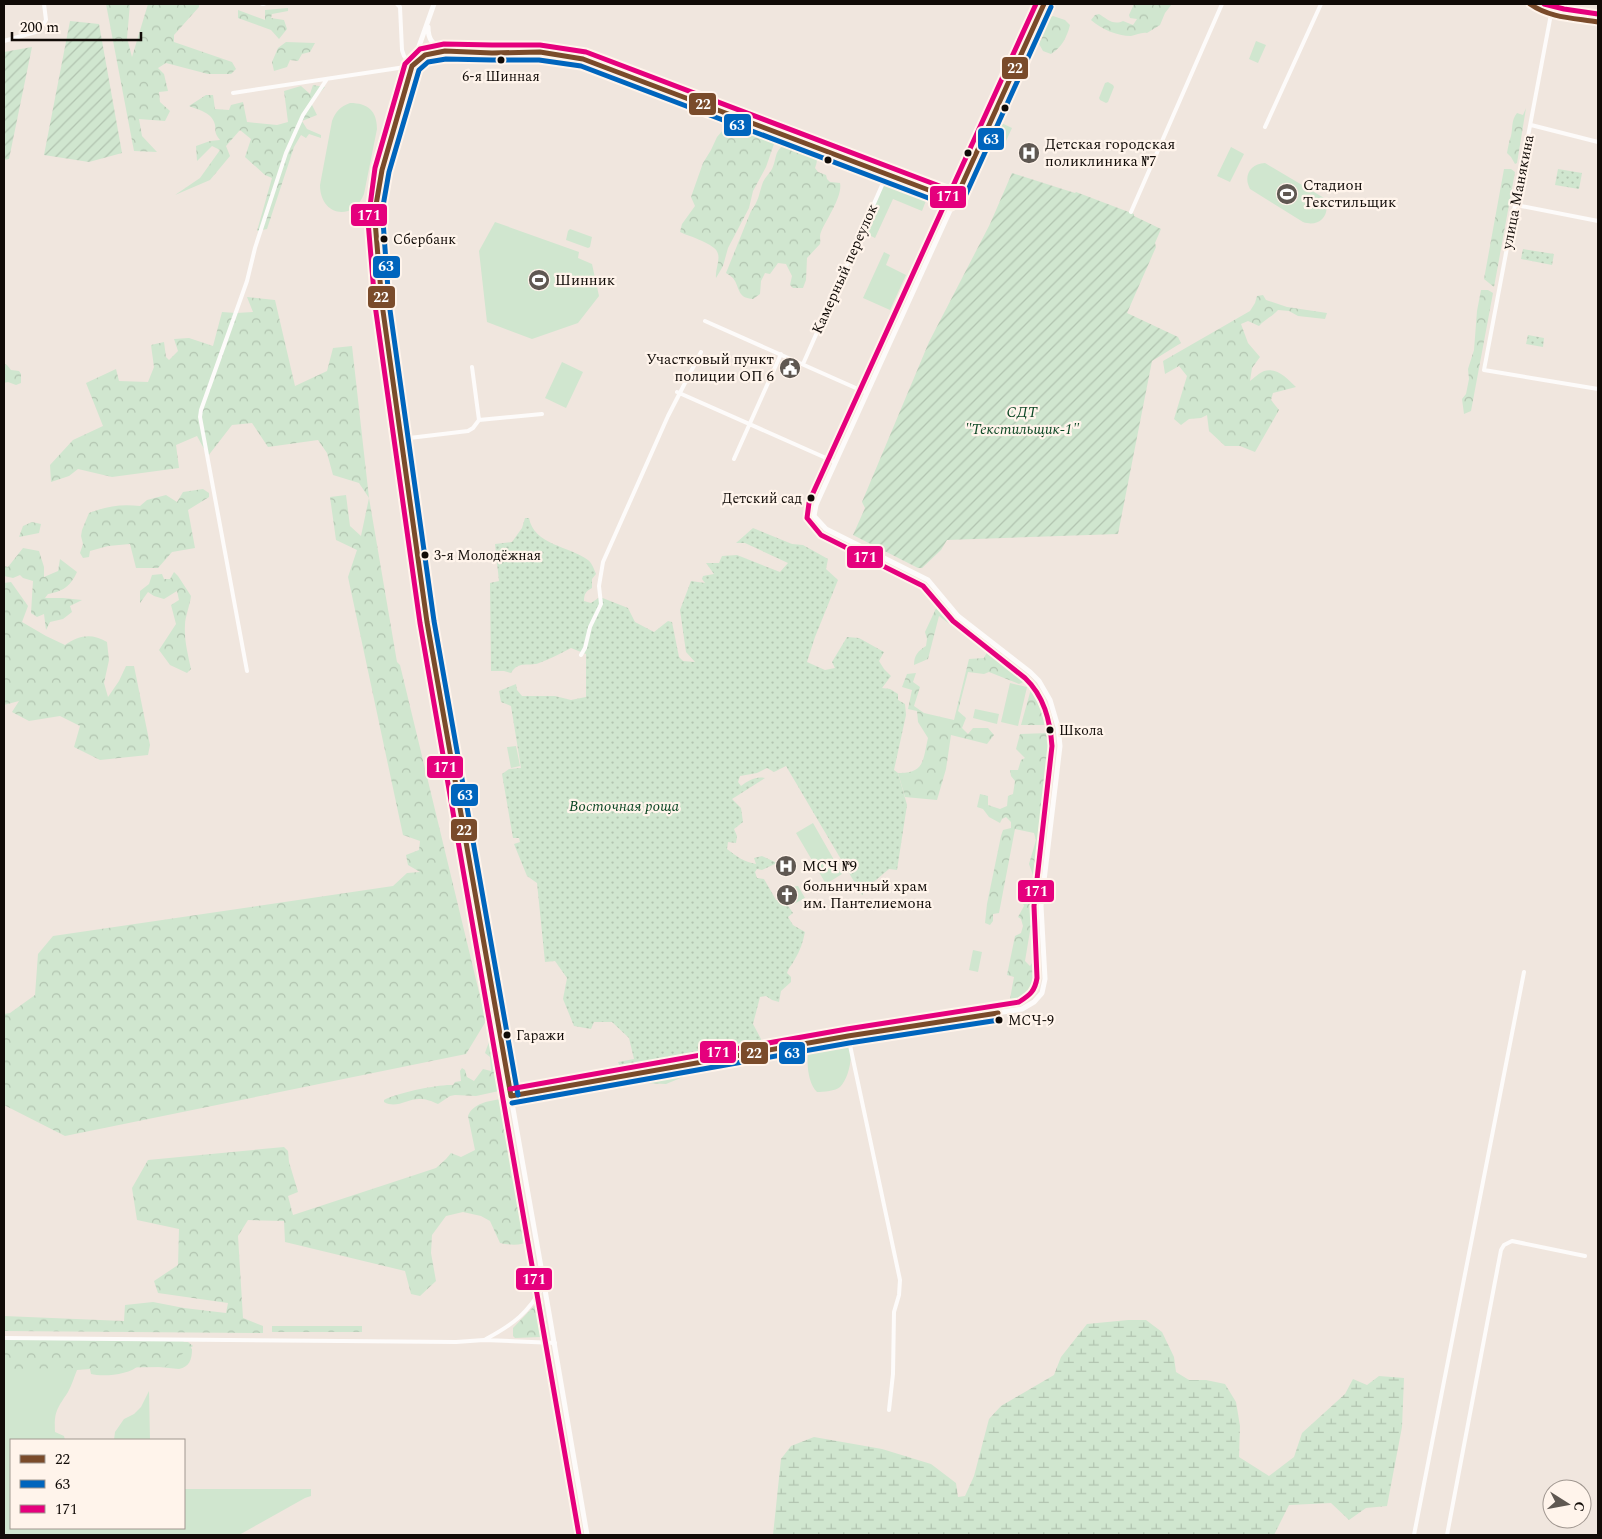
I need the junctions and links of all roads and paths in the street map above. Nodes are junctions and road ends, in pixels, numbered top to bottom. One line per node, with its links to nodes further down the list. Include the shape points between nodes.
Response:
1 (44, 4): 11 (street, via 46,20 39,32)
2 (397, 4): 13 (street, via 400,7 402,50)
3 (434, 4): 10 (main road)
4 (1044, 4): 20 (main road)
5 (1222, 4): 22 (street)
6 (1321, 4): 17 (street)
7 (1532, 4): 8 (main road)
8 (1551, 14): 9 (main road); 16 (street, улица Манякина)
9 (1598, 22)
10 (428, 23): 12 (main road, via 432,43); 13 (main road)
11 (4, 42)
12 (445, 51): 13 (main road, via 425,55); 19 (main road, via 540,52 582,59)
13 (412, 66): 14 (street); 35 (main road, via 382,170 375,221 382,304)
14 (327, 79): 15 (street); 39 (street, via 303,115 286,153 247,281 200,410)
15 (233, 92)
16 (1531, 125): 18 (street); 21 (street, улица Манякина)
17 (1265, 128)
18 (1598, 142)
19 (887, 174): 20 (main road); 27 (street, Камерный переулок)
20 (955, 200): 31 (main road)
21 (1516, 205): 23 (street); 29 (street, улица Манякина, via 1484,370)
22 (1131, 212)
23 (1598, 220)
24 (705, 321): 26 (street)
25 (701, 352): 30 (street)
26 (781, 354): 27 (street); 34 (street)
27 (802, 364): 31 (street)
28 (472, 368): 33 (street)
29 (1598, 390)
30 (678, 393): 34 (street); 38 (street, via 603,562 599,586 601,604)
31 (867, 393): 37 (main road)
32 (542, 414): 33 (street)
33 (479, 420): 35 (street, via 468,432)
34 (750, 424): 36 (street); 37 (street)
35 (401, 440): 42 (main road, via 427,622)
36 (734, 459)
37 (835, 462): 41 (main road, via 816,505 814,516 818,522 928,580 958,616 1030,672 1050,700 1060,746 1042,888 1045,979 1042,993 1022,1009)
38 (581, 655)
39 (247, 671)
40 (1524, 972): 50 (street)
41 (848, 1036): 42 (main road); 48 (street, via 900,1280 894,1312)
42 (511, 1096): 44 (main road)
43 (1585, 1256): 51 (street, via 1512,1241 1501,1250)
44 (544, 1284): 46 (street, via 534,1303 518,1319); 47 (main road)
45 (4, 1338): 46 (street)
46 (484, 1340): 47 (street)
47 (555, 1343): 49 (main road)
48 (889, 1410)
49 (587, 1535)
50 (1414, 1535)
51 (1447, 1535)

